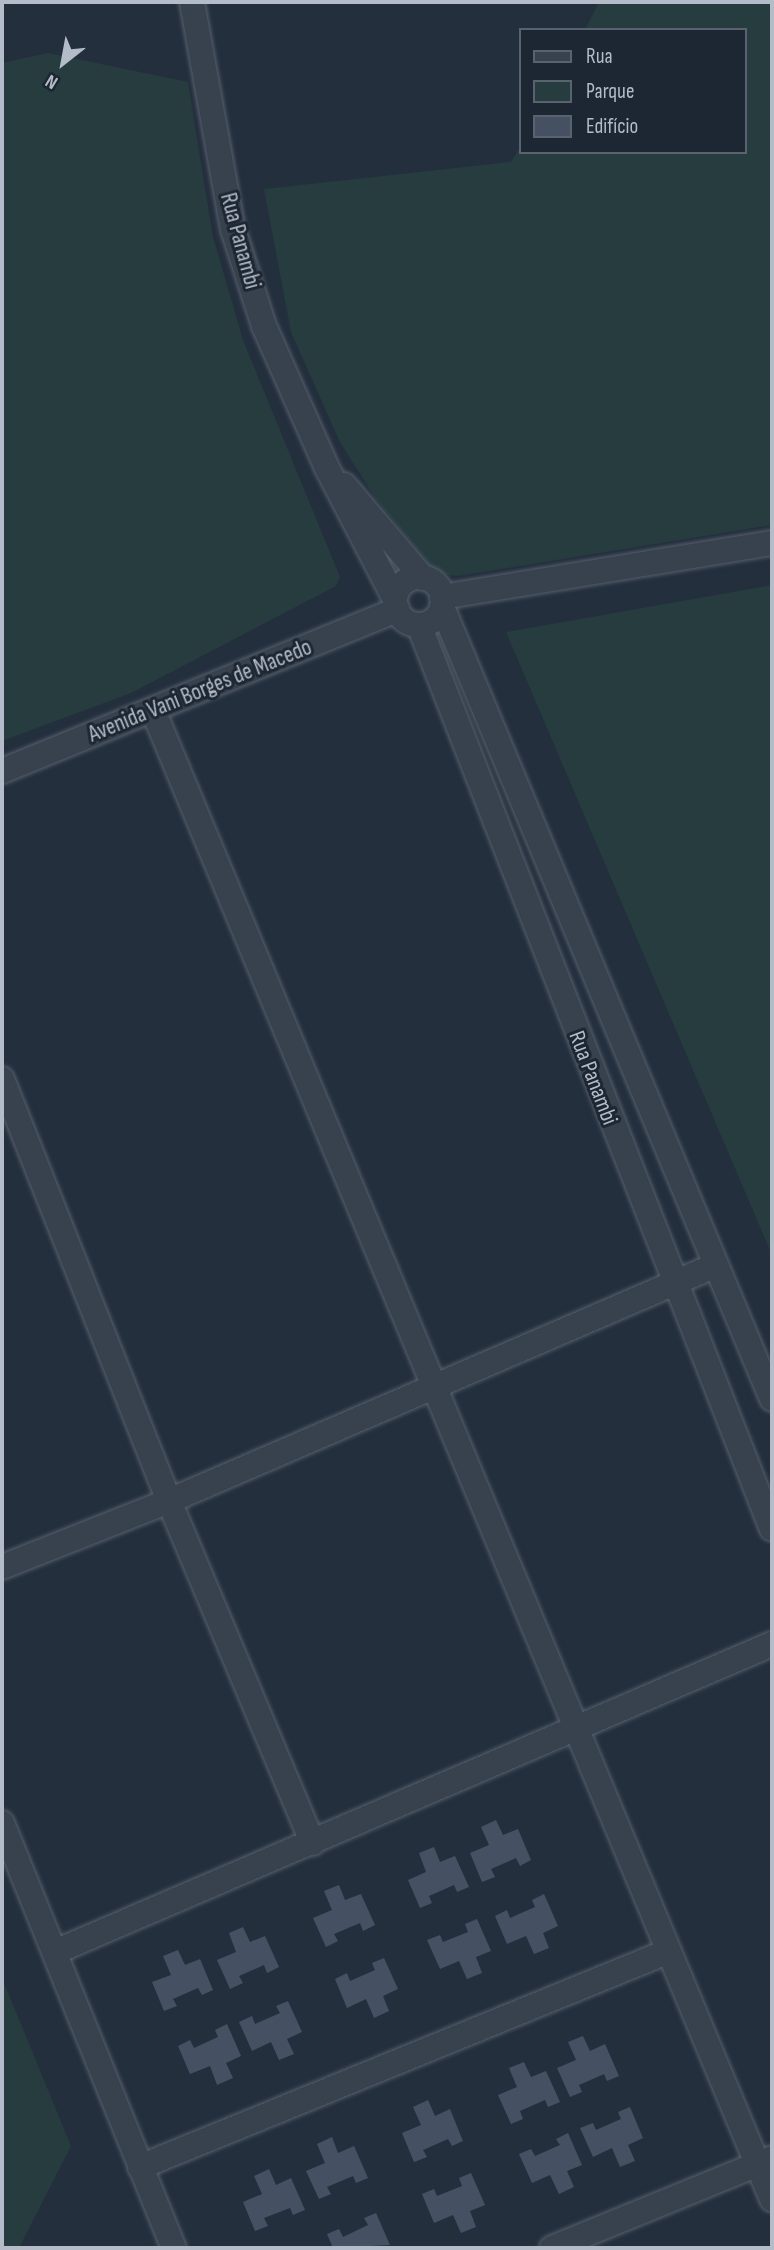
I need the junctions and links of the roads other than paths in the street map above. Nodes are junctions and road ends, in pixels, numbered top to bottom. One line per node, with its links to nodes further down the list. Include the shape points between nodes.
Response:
1 (192, 2): 2 (street, Rua Panambi, via 233,229 264,326)
2 (327, 468): 4 (street, Rua Panambi, via 387,531); 6 (street, Rua Panambi)
3 (772, 543): 5 (street)
4 (423, 578): 5 (street, via 436,584); 6 (street, via 401,585)
5 (442, 602): 7 (street, via 433,620); 11 (street, Rua Panambi)
6 (396, 605): 7 (street, via 406,621); 8 (street, Avenida Vani Borges de Macedo)
7 (419, 625): 12 (street, Rua Panambi)
8 (153, 710): 9 (street, Avenida Vani Borges de Macedo); 13 (street)
9 (2, 771)
10 (2, 1079): 15 (street)
11 (715, 1266): 12 (street); 14 (street, Rua Panambi)
12 (673, 1284): 13 (street); 16 (street, Rua Panambi)
13 (432, 1385): 15 (street); 19 (street)
14 (772, 1398)
15 (169, 1501): 17 (street); 21 (street)
16 (772, 1529)
17 (2, 1567)
18 (772, 1644): 19 (street)
19 (577, 1729): 21 (street); 22 (street)
20 (2, 1823): 23 (street)
21 (313, 1843): 23 (street)
22 (669, 1951): 24 (street); 25 (street)
23 (55, 1952): 25 (street)
24 (765, 2161): 26 (street); 28 (street)
25 (141, 2167): 27 (street)
26 (772, 2199)
27 (174, 2248)
28 (552, 2248)

